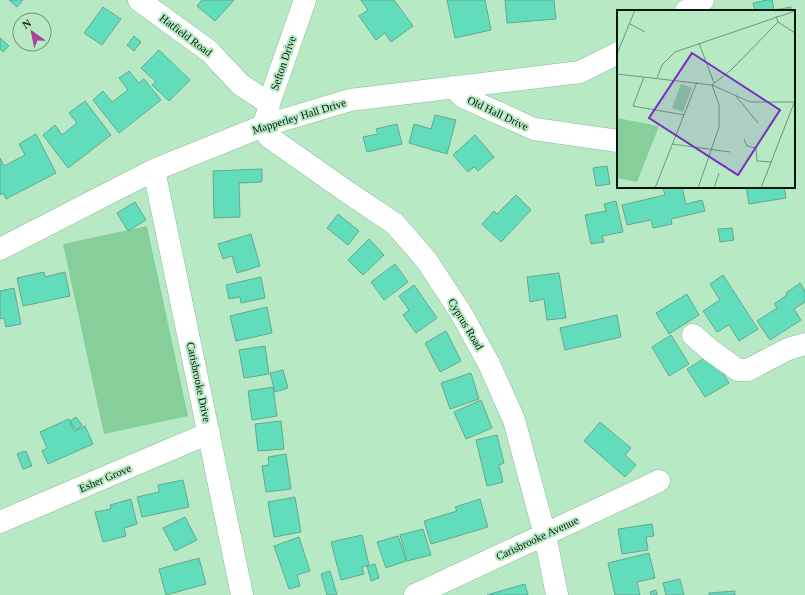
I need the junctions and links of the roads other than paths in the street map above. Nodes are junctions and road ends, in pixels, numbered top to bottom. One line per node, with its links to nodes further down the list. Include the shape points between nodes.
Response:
1 (139, 0): 7 (street, Hatfield Road, via 209,51 241,85)
2 (305, 0): 7 (street, Sefton Drive)
3 (703, 0): 4 (street)
4 (688, 10)
5 (617, 54): 6 (street, Mapperley Hall Drive, via 580,72)
6 (454, 87): 8 (street, Mapperley Hall Drive, via 350,100); 9 (street, Old Hall Drive, via 463,97 534,129)
7 (269, 103): 8 (street, Sefton Drive)
8 (263, 126): 10 (street, Mapperley Hall Drive); 17 (street, Cyprus Road, via 269,137 396,224 427,261 461,313 489,364 514,420)
9 (617, 141)
10 (154, 170): 11 (street, Mapperley Hall Drive); 14 (street, Carisbrooke Drive)
11 (0, 249)
12 (693, 335): 13 (street, via 738,370 748,370)
13 (805, 344)
14 (209, 433): 16 (street, Esher Grove); 18 (street, Carisbrooke Drive)
15 (659, 481): 17 (street, Carisbrooke Avenue)
16 (0, 522)
17 (545, 535): 19 (street, Carisbrooke Avenue); 20 (street, Cyprus Road)
18 (242, 595)
19 (415, 595)
20 (557, 595)

